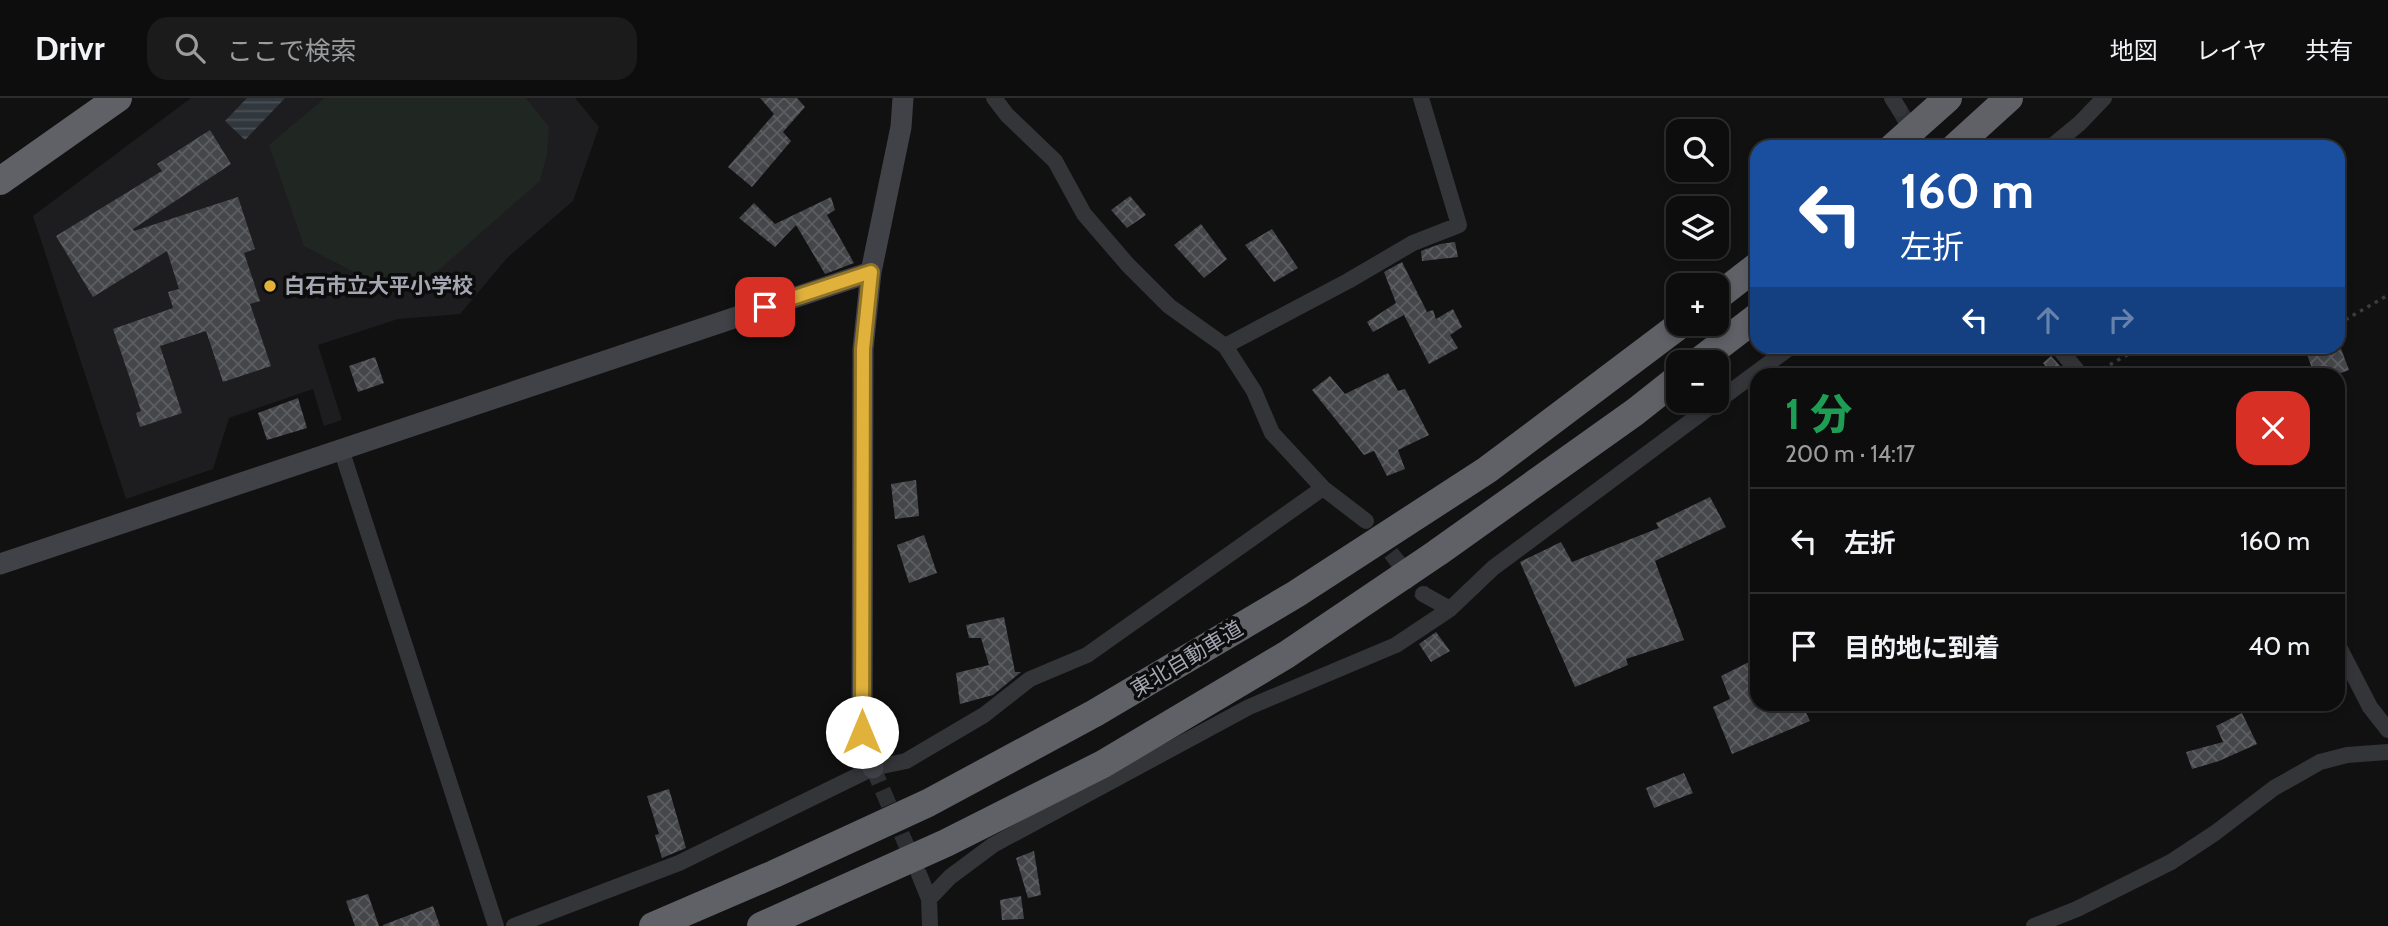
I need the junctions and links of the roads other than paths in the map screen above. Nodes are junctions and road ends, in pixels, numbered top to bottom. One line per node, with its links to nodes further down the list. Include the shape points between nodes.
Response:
1 (118, 98): 11 (highway)
2 (903, 98): 13 (street)
3 (994, 98): 17 (street, via 1055,161 1084,214 1128,265 1169,306)
4 (1421, 98): 17 (street, via 1459,225 1413,243)
5 (1948, 98): 8 (highway)
6 (2009, 98): 9 (highway)
7 (2104, 98): 10 (street)
8 (1901, 140)
9 (1963, 140)
10 (2059, 140)
11 (0, 181)
12 (1750, 271): 14 (highway)
13 (871, 272): 25 (street); 34 (street, via 863,349 862,732)
14 (1729, 288)
15 (1750, 322): 18 (highway)
16 (1666, 335): 39 (highway, 東北自動車道, via 1487,470 1296,594 1096,713 928,803)
17 (1225, 346): 26 (street, via 1254,391 1272,433)
18 (1714, 350)
19 (1781, 354): 21 (street)
20 (2064, 354): 22 (street)
21 (1762, 368)
22 (2075, 368)
23 (1750, 377): 30 (street, via 1493,568)
24 (1666, 387): 40 (highway, via 1437,552 1263,669 1103,764 946,843)
25 (341, 449): 28 (street); 37 (street)
26 (1323, 488): 27 (street); 34 (street, via 1087,655 1030,679 984,715 906,761)
27 (1366, 521)
28 (0, 564)
29 (1423, 594): 30 (street)
30 (1450, 610): 36 (street, via 1396,645 1249,708 993,845 950,877)
31 (2345, 659): 32 (street, via 2370,707)
32 (2388, 730)
33 (2388, 751): 42 (street, via 2320,762 2274,788 2171,862)
34 (873, 768): 38 (street, via 679,863)
35 (919, 874): 36 (street)
36 (929, 900): 41 (street)
37 (496, 926)
38 (514, 926)
39 (653, 926)
40 (761, 926)
41 (930, 926)
42 (2034, 926)

